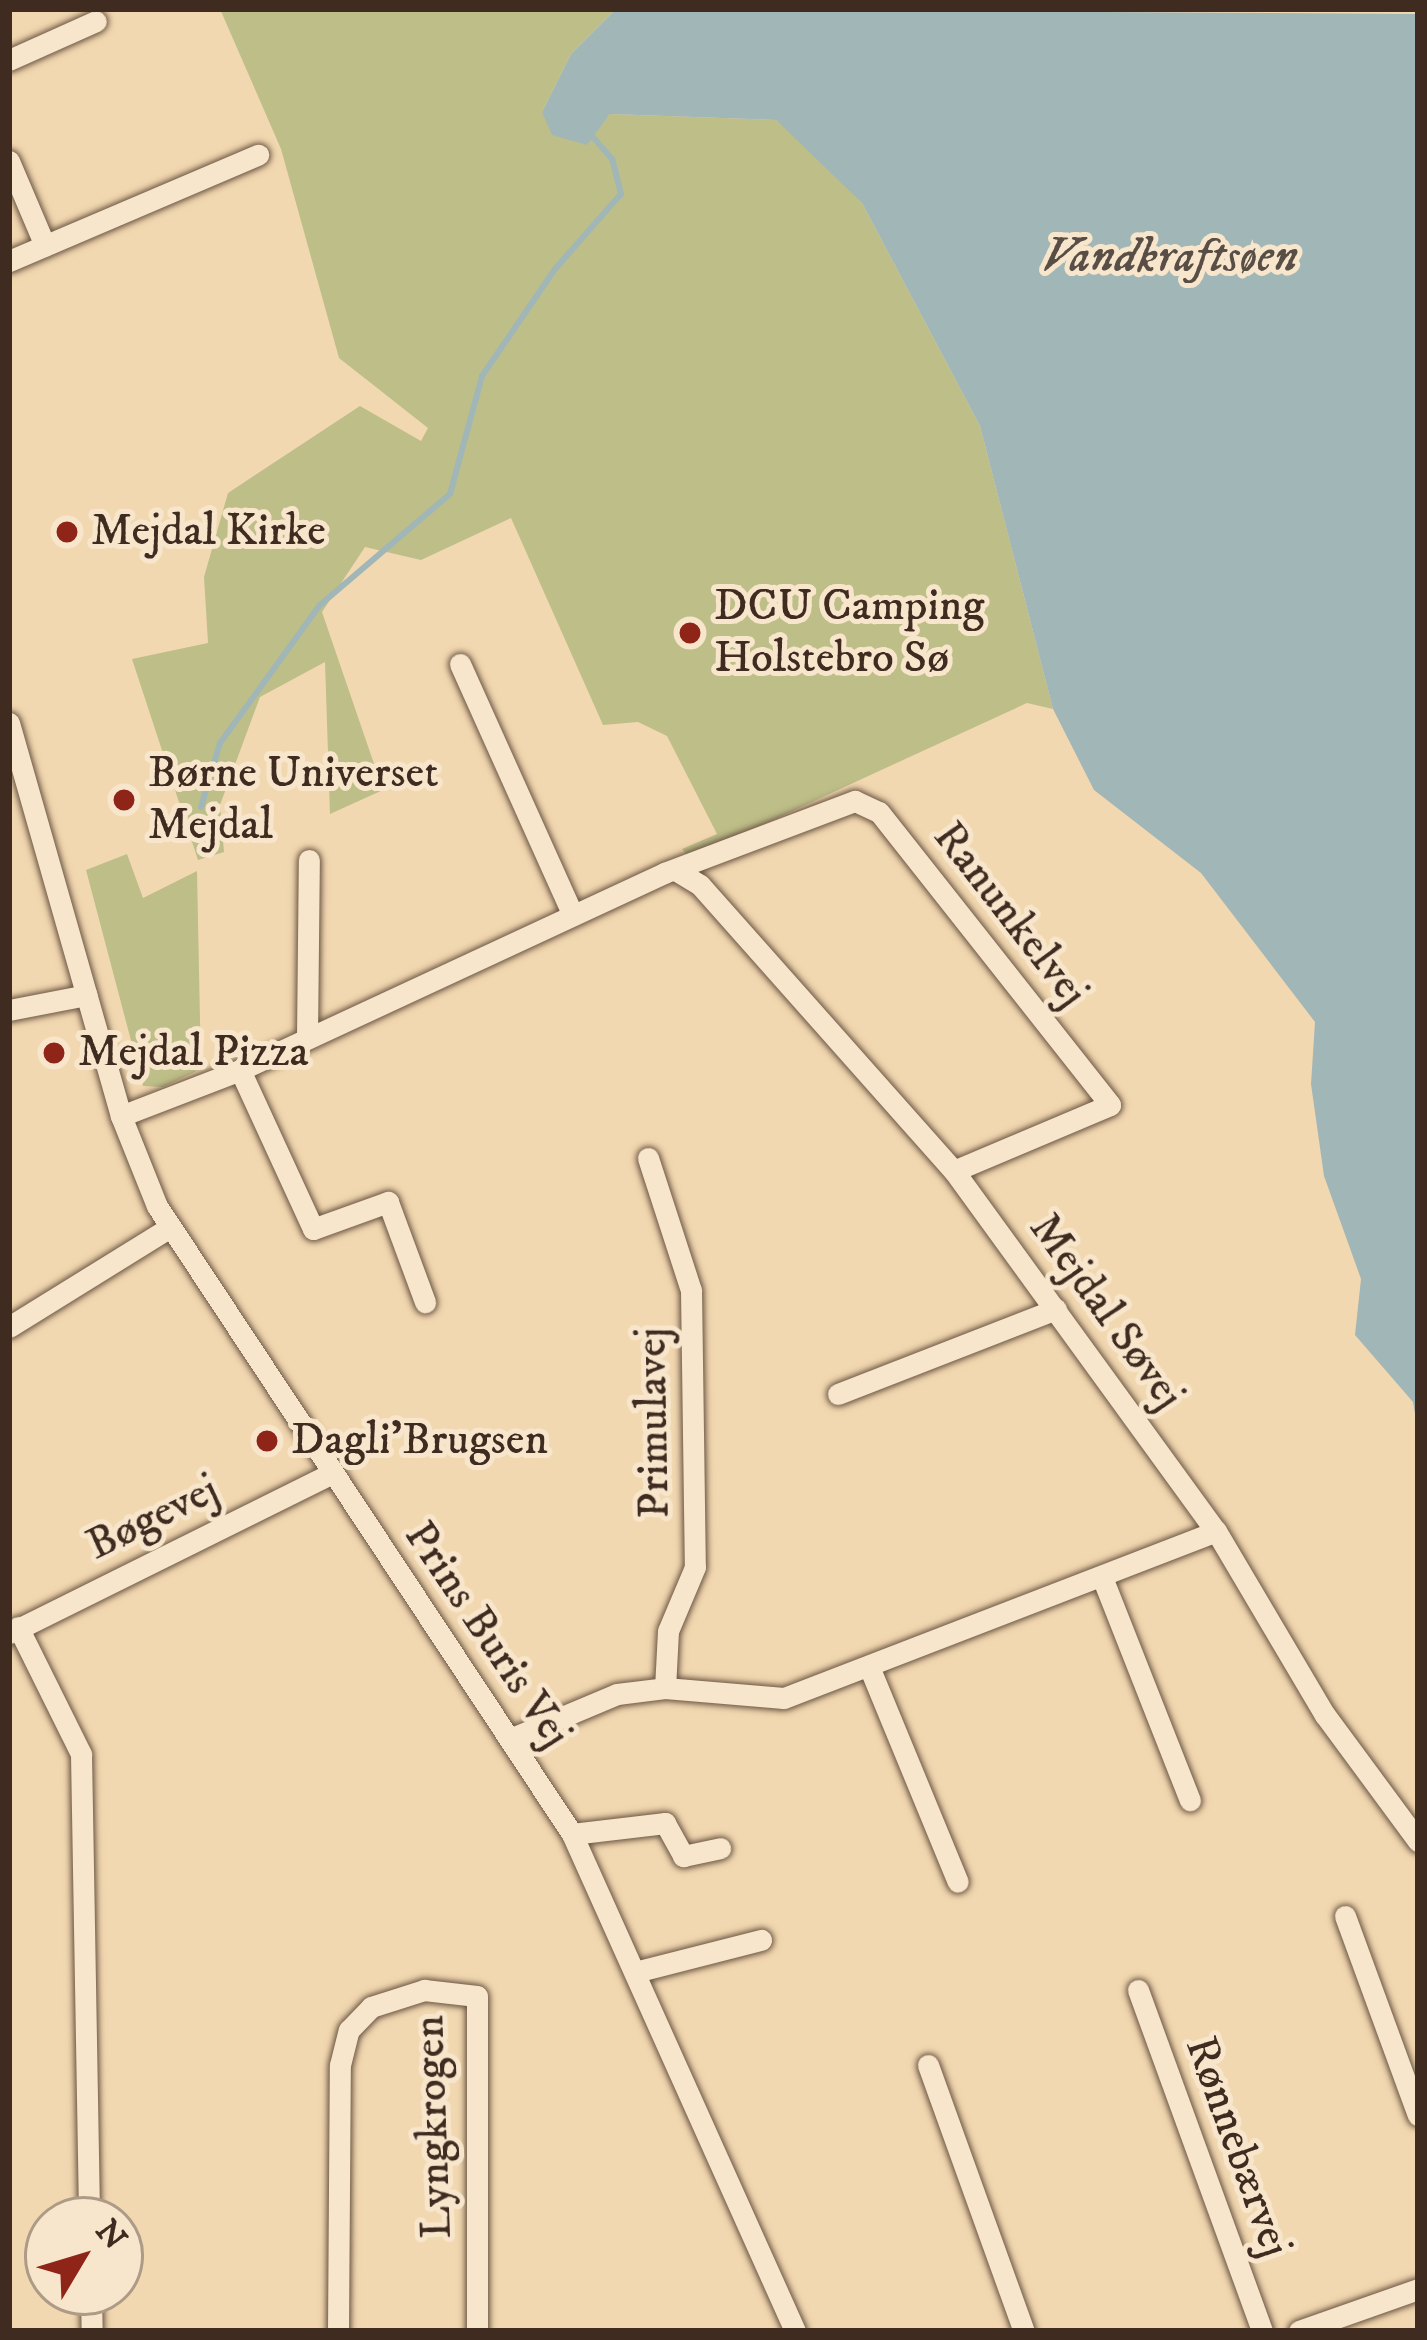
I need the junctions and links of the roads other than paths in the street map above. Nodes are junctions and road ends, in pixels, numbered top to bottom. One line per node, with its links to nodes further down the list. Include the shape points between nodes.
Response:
1 (96, 21): 2 (street)
2 (9, 61)
3 (258, 155): 5 (street)
4 (9, 161): 5 (street)
5 (45, 246): 6 (street)
6 (9, 261)
7 (460, 664): 11 (street)
8 (9, 723): 12 (street, Prins Buris Vej)
9 (309, 860): 14 (street)
10 (677, 871): 11 (street); 18 (street, Mejdal Søvej, via 700,885); 18 (street, Ranunkelvej, via 816,810 855,801 879,812 1109,1105)
11 (573, 915): 14 (street)
12 (87, 995): 13 (street); 16 (street, Prins Buris Vej)
13 (9, 1010)
14 (307, 1038): 15 (street)
15 (240, 1070): 16 (street); 20 (street, via 313,1229 388,1202)
16 (121, 1116): 19 (street, Prins Buris Vej)
17 (648, 1158): 29 (street, Primulavej, via 692,1290 695,1567 668,1631)
18 (954, 1171): 21 (street, Mejdal Søvej)
19 (170, 1227): 22 (street); 24 (street, Prins Buris Vej)
20 (425, 1302)
21 (1056, 1309): 23 (street); 25 (street, Mejdal Søvej)
22 (9, 1327)
23 (838, 1394)
24 (332, 1473): 27 (street, Bøgevej); 30 (street, Prins Buris Vej)
25 (1216, 1531): 26 (street); 33 (street, Mejdal Søvej, via 1325,1715)
26 (1102, 1577): 28 (street); 31 (street)
27 (14, 1630): 42 (street, via 80,1754)
28 (870, 1669): 29 (street, via 784,1698); 35 (street)
29 (665, 1688): 30 (street, via 579,1706)
30 (510, 1739): 32 (street, Prins Buris Vej)
31 (1190, 1800)
32 (572, 1834): 34 (street, via 665,1823 683,1856); 38 (street, Prins Buris Vej)
33 (1418, 1841)
34 (720, 1848)
35 (958, 1882)
36 (1345, 1916): 41 (street)
37 (761, 1940): 38 (street)
38 (639, 1971): 44 (street, Prins Buris Vej)
39 (1138, 1990): 48 (street, Rønnebærvej)
40 (928, 2065): 47 (street)
41 (1418, 2115)
42 (89, 2196)
43 (1418, 2289): 49 (street)
44 (792, 2330)
45 (338, 2331): 46 (street, Lyngkrogen, via 345,2048 371,2007 424,1990 477,1996)
46 (477, 2331)
47 (1024, 2331)
48 (1262, 2331)
49 (1299, 2331)

